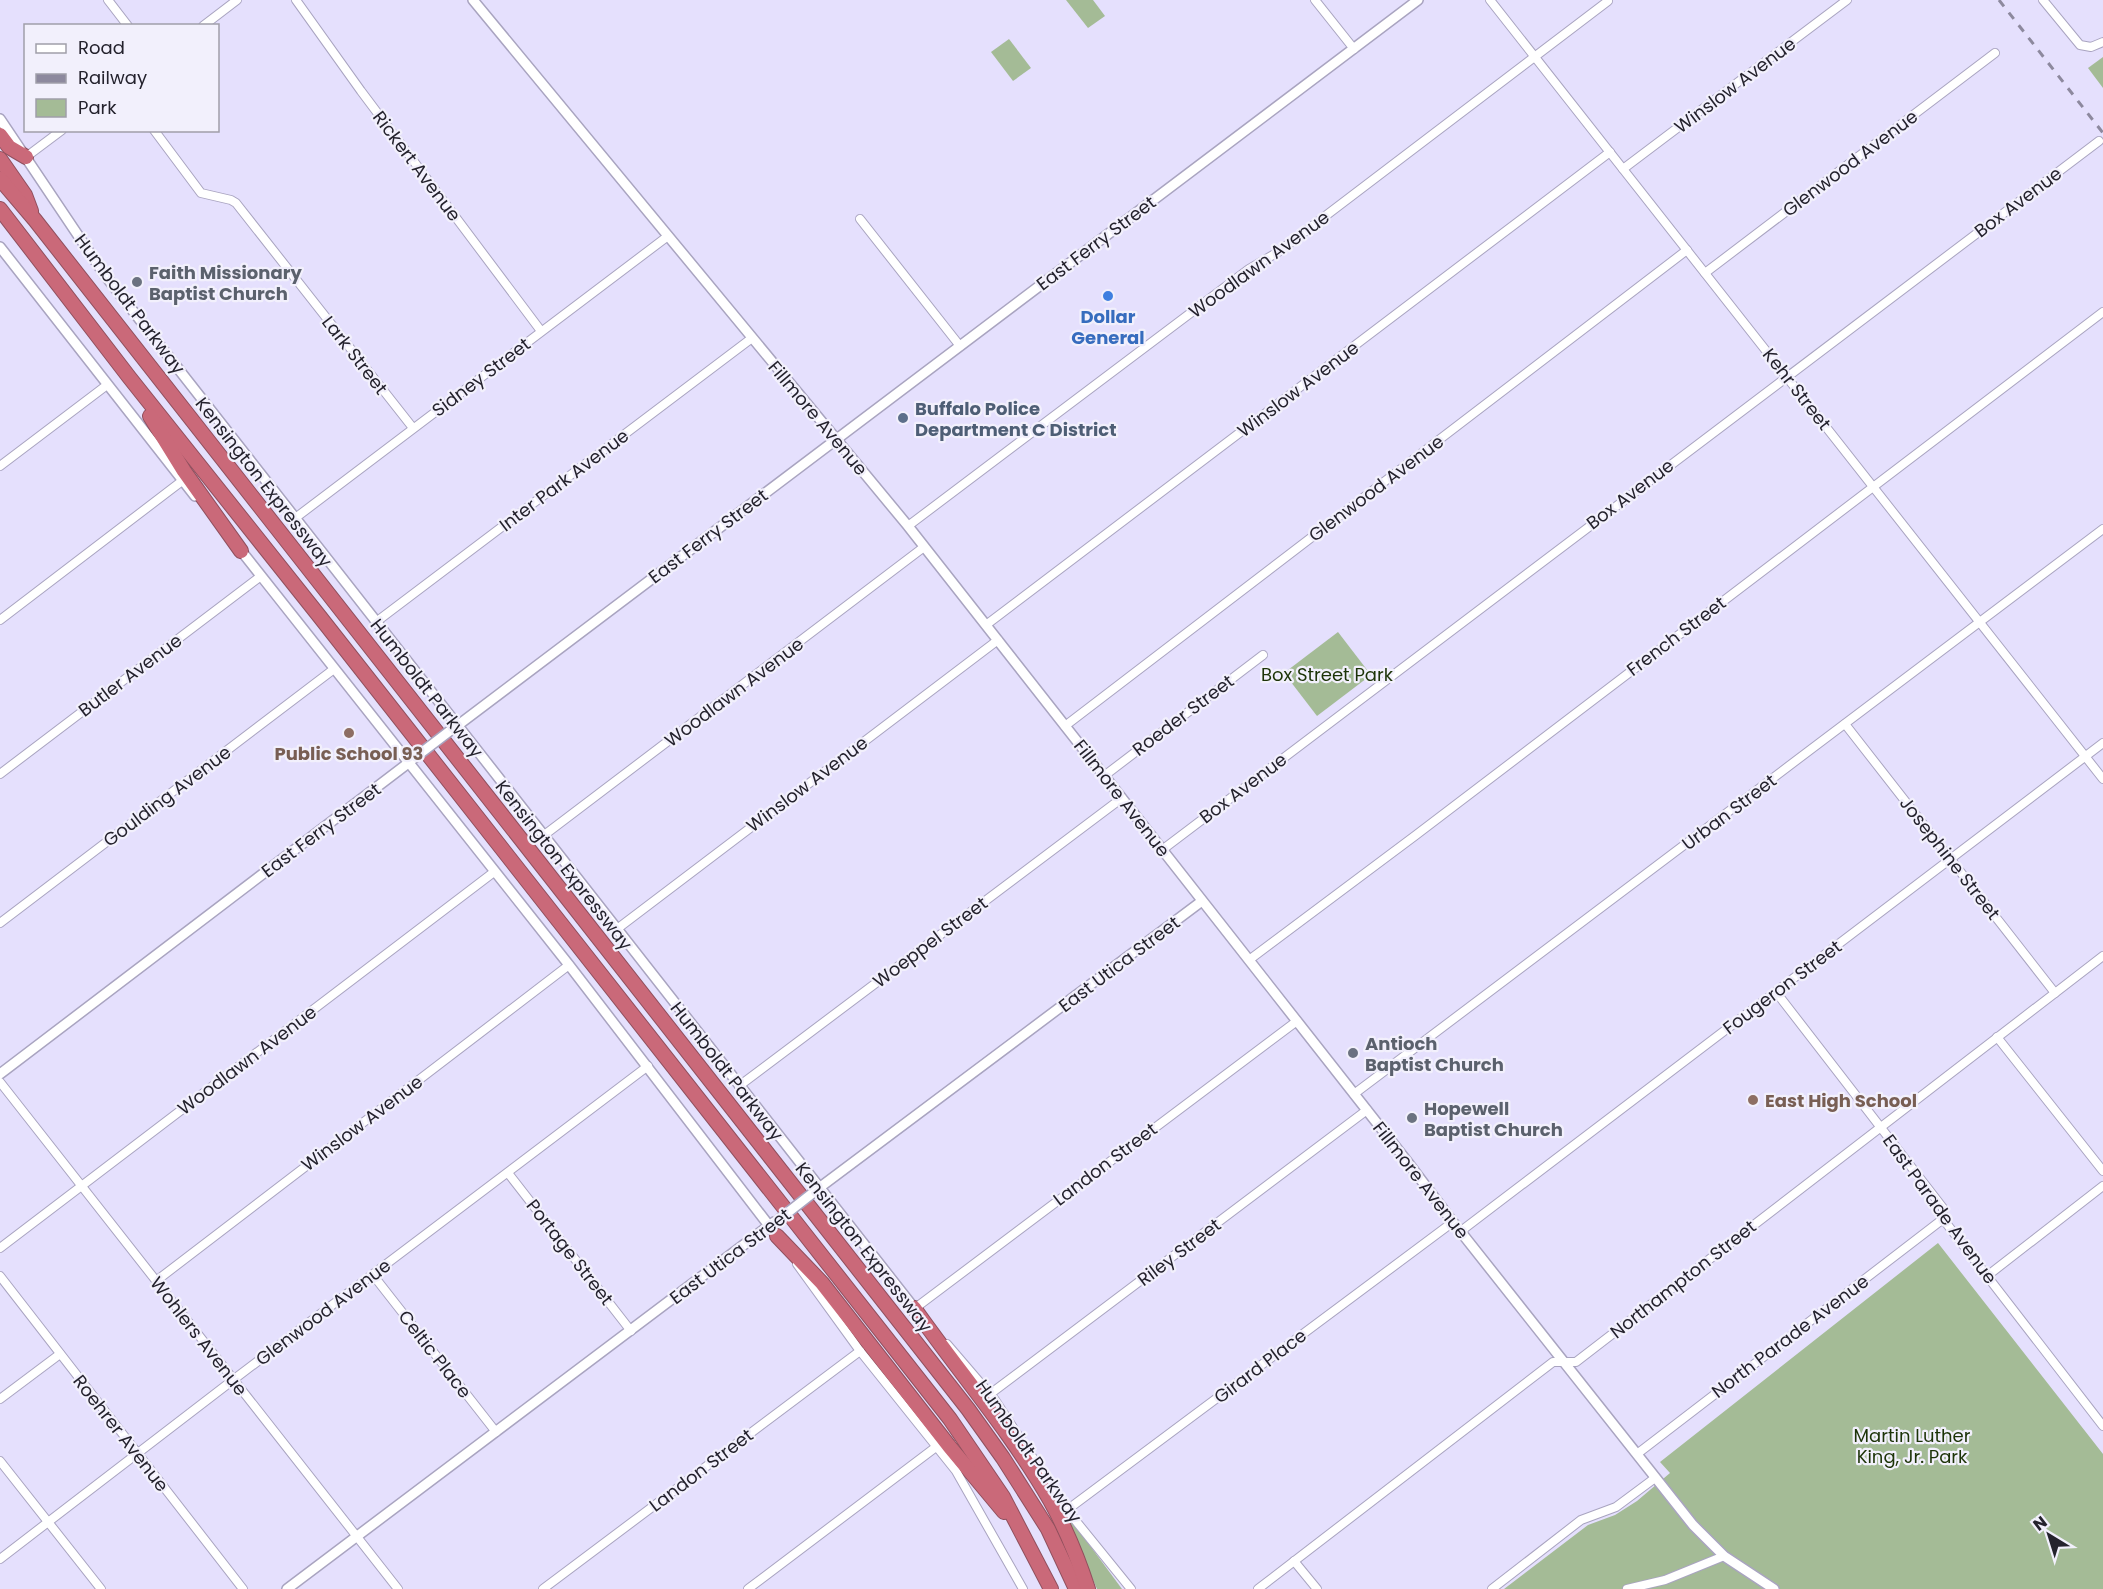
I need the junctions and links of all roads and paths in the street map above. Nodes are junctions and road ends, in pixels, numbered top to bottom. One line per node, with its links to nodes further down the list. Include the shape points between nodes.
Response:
1 (108, 0): 11 (street)
2 (237, 0): 12 (street)
3 (296, 0): 35 (street, Rickert Avenue)
4 (473, 0): 30 (street, Fillmore Avenue)
5 (1315, 0): 14 (street)
6 (1418, 0): 14 (street, East Ferry Street)
7 (1490, 0): 16 (street, Kehr Street)
8 (1847, 0): 25 (street, Winslow Avenue)
9 (2043, 0): 13 (street, via 2080,45 2091,47)
10 (1608, 1): 16 (street, Woodlawn Avenue)
11 (126, 24)
12 (206, 24)
13 (2103, 42)
14 (1353, 49): 37 (street, East Ferry Street)
15 (1995, 53): 33 (street, Glenwood Avenue)
16 (1535, 57): 22 (street, Kehr Street); 47 (street, Woodlawn Avenue)
17 (0, 119): 23 (street, Humboldt Parkway)
18 (59, 132): 23 (street)
19 (155, 132): 41 (street, Lark Street, via 201,193 236,202)
20 (0, 135): 23 (highway, via 9,147)
21 (2099, 141): 38 (street, Box Avenue)
22 (1610, 152): 25 (street, Kehr Street); 55 (street, Winslow Avenue)
23 (26, 157): 46 (street, Humboldt Parkway, via 104,274)
24 (0, 159): 29 (highway, via 25,195)
25 (1623, 169): 32 (street, Kehr Street)
26 (0, 179): 29 (highway, Kensington Expressway)
27 (0, 209): 39 (highway)
28 (860, 219): 37 (street)
29 (35, 220): 134 (highway, Kensington Expressway, via 968,1409 1048,1529)
30 (668, 236): 35 (street, Sidney Street); 36 (street, Fillmore Avenue)
31 (0, 247): 40 (street)
32 (1687, 250): 33 (street, Kehr Street); 60 (street, Glenwood Avenue)
33 (1706, 273): 38 (street, Kehr Street)
34 (2103, 312): 45 (street, French Street)
35 (541, 331): 41 (street, Sidney Street)
36 (752, 338): 42 (street, Fillmore Avenue); 53 (street, Inter Park Avenue)
37 (960, 346): 42 (street, East Ferry Street)
38 (1786, 376): 45 (street, Kehr Street); 70 (street, Box Avenue)
39 (129, 377): 50 (highway, via 184,471); 122 (highway, via 950,1419)
40 (107, 385): 43 (street); 44 (street)
41 (412, 428): 46 (street, Sidney Street)
42 (836, 439): 47 (street, Fillmore Avenue); 61 (street, East Ferry Street)
43 (0, 466)
44 (182, 481): 50 (street); 52 (street)
45 (1873, 486): 54 (street, Kehr Street); 77 (street, French Street)
46 (294, 519): 53 (street, Humboldt Parkway)
47 (908, 526): 49 (street, Fillmore Avenue)
48 (2103, 529): 54 (street, Urban Street)
49 (924, 547): 55 (street, Fillmore Avenue); 69 (street, Woodlawn Avenue)
50 (241, 551): 51 (street)
51 (261, 576): 58 (street); 65 (street, Butler Avenue)
52 (0, 620)
53 (376, 622): 61 (street, Humboldt Parkway)
54 (1980, 622): 59 (street, Urban Street); 63 (street, Kehr Street)
55 (986, 625): 56 (street, Fillmore Avenue)
56 (998, 640): 60 (street, Fillmore Avenue); 75 (street, Winslow Avenue)
57 (1263, 655): 66 (street, Roeder Street)
58 (334, 669): 64 (street); 74 (street, Goulding Avenue)
59 (1845, 724): 71 (street, Josephine Street); 87 (street, Urban Street)
60 (1065, 726): 66 (street, Fillmore Avenue)
61 (454, 728): 64 (street, East Ferry Street, bridge); 69 (street, Humboldt Parkway)
62 (2103, 742): 63 (street, Fougeron Street)
63 (2085, 756): 67 (street, Kehr Street); 71 (street, Fougeron Street)
64 (411, 761): 72 (street); 84 (street, East Ferry Street)
65 (0, 774)
66 (1104, 776): 68 (street, Fillmore Avenue)
67 (2103, 779)
68 (1122, 798): 70 (street, Fillmore Avenue); 86 (street, Woeppel Street)
69 (543, 836): 75 (street, Humboldt Parkway)
70 (1162, 850): 73 (street, Fillmore Avenue)
71 (1951, 859): 79 (street, Fougeron Street); 80 (street, Josephine Street)
72 (494, 872): 78 (street); 92 (street, Woodlawn Avenue)
73 (1202, 901): 77 (street, Fillmore Avenue); 94 (street, East Utica Street)
74 (0, 922)
75 (617, 928): 86 (street, Humboldt Parkway)
76 (2103, 956): 80 (street, Northampton Street)
77 (1249, 960): 81 (street, Fillmore Avenue)
78 (569, 965): 83 (street); 103 (street, Winslow Avenue)
79 (1776, 992): 89 (street, East Parade Avenue); 98 (street, Fougeron Street)
80 (2055, 993): 82 (street, Northampton Street)
81 (1298, 1021): 87 (street, Fillmore Avenue); 104 (street, Landon Street)
82 (1997, 1037): 89 (street, Northampton Street); 90 (street)
83 (648, 1066): 91 (street, Glenwood Avenue); 97 (street)
84 (0, 1074)
85 (0, 1082): 92 (street, Wohlers Avenue)
86 (739, 1086): 94 (street, Humboldt Parkway)
87 (1354, 1094): 88 (street, Fillmore Avenue)
88 (1367, 1110): 96 (street, Fillmore Avenue); 110 (street, Riley Street)
89 (1881, 1127): 95 (street, East Parade Avenue, via 1942,1208); 108 (street, Northampton Street, via 1576,1362)
90 (2103, 1171)
91 (508, 1173): 100 (street, Glenwood Avenue); 105 (street, Portage Street)
92 (82, 1186): 99 (street, Woodlawn Avenue); 103 (street, Wohlers Avenue)
93 (2103, 1186): 101 (street)
94 (817, 1190): 97 (street, East Utica Street, bridge); 104 (street, Humboldt Parkway)
95 (1943, 1219): 101 (street, East Parade Avenue); 115 (street, North Parade Avenue)
96 (1453, 1222): 98 (street, Fillmore Avenue); 119 (street, Girard Place)
97 (775, 1227): 105 (street, East Utica Street); 106 (street); 122 (highway)
98 (1461, 1232): 108 (street, Fillmore Avenue)
99 (0, 1248)
100 (373, 1275): 109 (street, Glenwood Avenue); 113 (street, Celtic Place)
101 (1987, 1275): 112 (street, East Parade Avenue)
102 (0, 1276): 107 (street, Roehrer Avenue)
103 (156, 1281): 109 (street, Wohlers Avenue)
104 (914, 1308): 110 (street, Humboldt Parkway); 135 (highway, via 1050,1500)
105 (632, 1331): 113 (street, East Utica Street)
106 (860, 1351): 114 (street); 130 (street, Landon Street)
107 (60, 1354): 111 (street); 116 (street, Roehrer Avenue)
108 (1564, 1362): 115 (street, Fillmore Avenue); 125 (street, Northampton Street, via 1553,1362)
109 (233, 1380): 116 (street, Glenwood Avenue); 121 (street, Wohlers Avenue)
110 (990, 1394): 119 (street, Humboldt Parkway)
111 (0, 1399)
112 (2103, 1426)
113 (496, 1432): 121 (street, East Utica Street)
114 (936, 1447): 131 (street); 132 (street, via 956,1471)
115 (1637, 1454): 118 (street, Fillmore Avenue)
116 (138, 1455): 120 (street, Glenwood Avenue); 127 (street, Roehrer Avenue)
117 (0, 1461): 120 (street)
118 (1655, 1478): 123 (street, Fillmore Avenue, via 1693,1525); 139 (street, via 1616,1507 1581,1520)
119 (1068, 1510): 136 (street, Humboldt Parkway)
120 (48, 1522): 124 (street, Glenwood Avenue); 126 (street)
121 (356, 1536): 128 (street, East Utica Street); 129 (street, Wohlers Avenue)
122 (1026, 1538): 133 (highway)
123 (1725, 1556): 140 (street, via 1665,1580); 141 (street, Fillmore Avenue)
124 (0, 1559)
125 (1294, 1561): 137 (street, Northampton Street); 138 (street)
126 (100, 1589)
127 (243, 1589)
128 (287, 1589)
129 (398, 1589)
130 (543, 1589)
131 (748, 1589)
132 (1023, 1589)
133 (1052, 1589)
134 (1076, 1589)
135 (1088, 1589)
136 (1131, 1589)
137 (1258, 1589)
138 (1317, 1589)
139 (1492, 1589)
140 (1627, 1589)
141 (1774, 1589)

